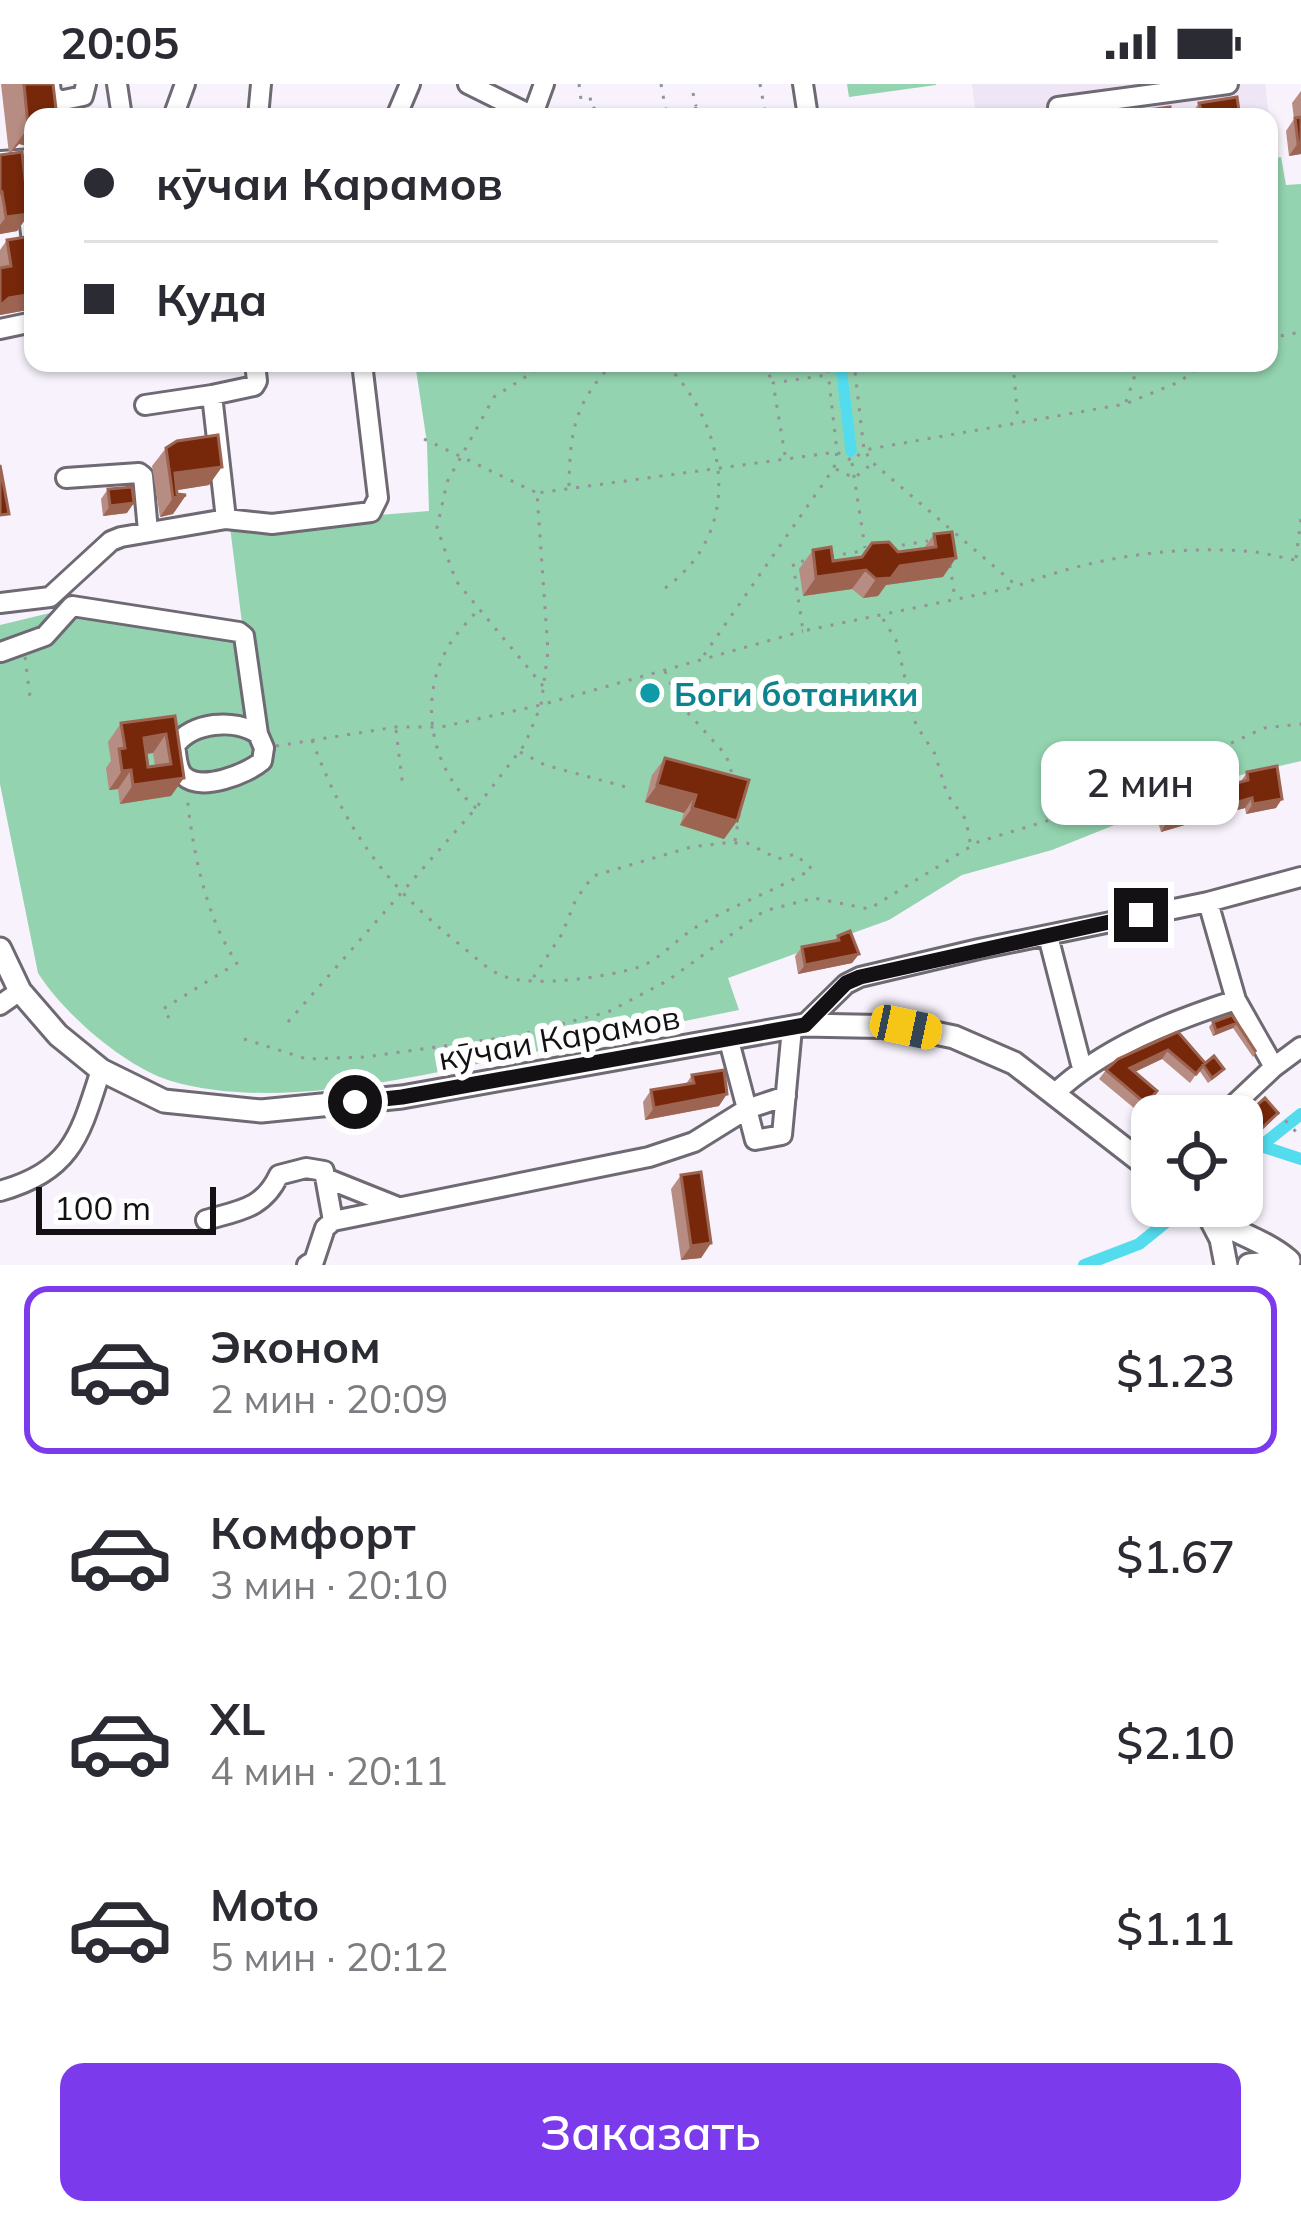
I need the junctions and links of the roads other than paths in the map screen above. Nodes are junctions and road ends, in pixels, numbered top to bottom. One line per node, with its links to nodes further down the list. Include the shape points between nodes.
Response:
1 (50, 84): 2 (street, via 59,100 83,96)
2 (86, 84)
3 (468, 84): 7 (street)
4 (1228, 84): 5 (street)
5 (1151, 89): 6 (street)
6 (1074, 103)
7 (515, 108)
8 (256, 372): 10 (street, via 254,386)
9 (363, 372): 13 (street, via 375,509 272,524)
10 (212, 395): 11 (street); 13 (street)
11 (145, 405)
12 (66, 478): 14 (street, via 139,472)
13 (226, 519): 14 (street)
14 (148, 531): 15 (street, via 111,541 50,597)
15 (0, 603)
16 (1, 652): 17 (street, via 45,636 72,606 242,633)
17 (261, 741): 17 (street, via 232,724 184,734 175,746 179,770 200,782 244,773 262,760)
18 (1301, 877): 19 (street)
19 (1208, 902): 20 (street); 23 (street)
20 (1048, 936): 25 (street, via 860,977); 29 (street)
21 (0, 949): 22 (main road, кӯчаи Карамов)
22 (20, 991): 24 (street); 30 (main road, кӯчаи Карамов)
23 (1236, 1000): 28 (street); 29 (street)
24 (0, 1005)
25 (798, 1027): 26 (main road, кӯчаи Карамов); 31 (main road, кӯчаи Карамов, via 906,1027 954,1037 1014,1063); 33 (street)
26 (729, 1041): 30 (main road, кӯчаи Карамов, via 402,1097 261,1111 164,1101); 34 (street)
27 (1301, 1047): 28 (street)
28 (1274, 1067): 32 (street)
29 (1082, 1068): 31 (street)
30 (101, 1070): 37 (street, via 75,1143 36,1177)
31 (1054, 1094): 35 (main road, кӯчаи Карамов)
32 (1244, 1095)
33 (785, 1096): 34 (street); 34 (street, via 779,1136 755,1140)
34 (747, 1109): 38 (street, via 694,1142 649,1157)
35 (1131, 1154)
36 (328, 1179): 38 (street); 39 (street, via 317,1169 286,1172 260,1202); 40 (street)
37 (0, 1191)
38 (403, 1209): 40 (street)
39 (206, 1220)
40 (333, 1221): 44 (street)
41 (1213, 1227): 45 (main road)
42 (1232, 1227): 43 (main road)
43 (1295, 1262): 46 (main road)
44 (307, 1265)
45 (1226, 1265)
46 (1249, 1265)

